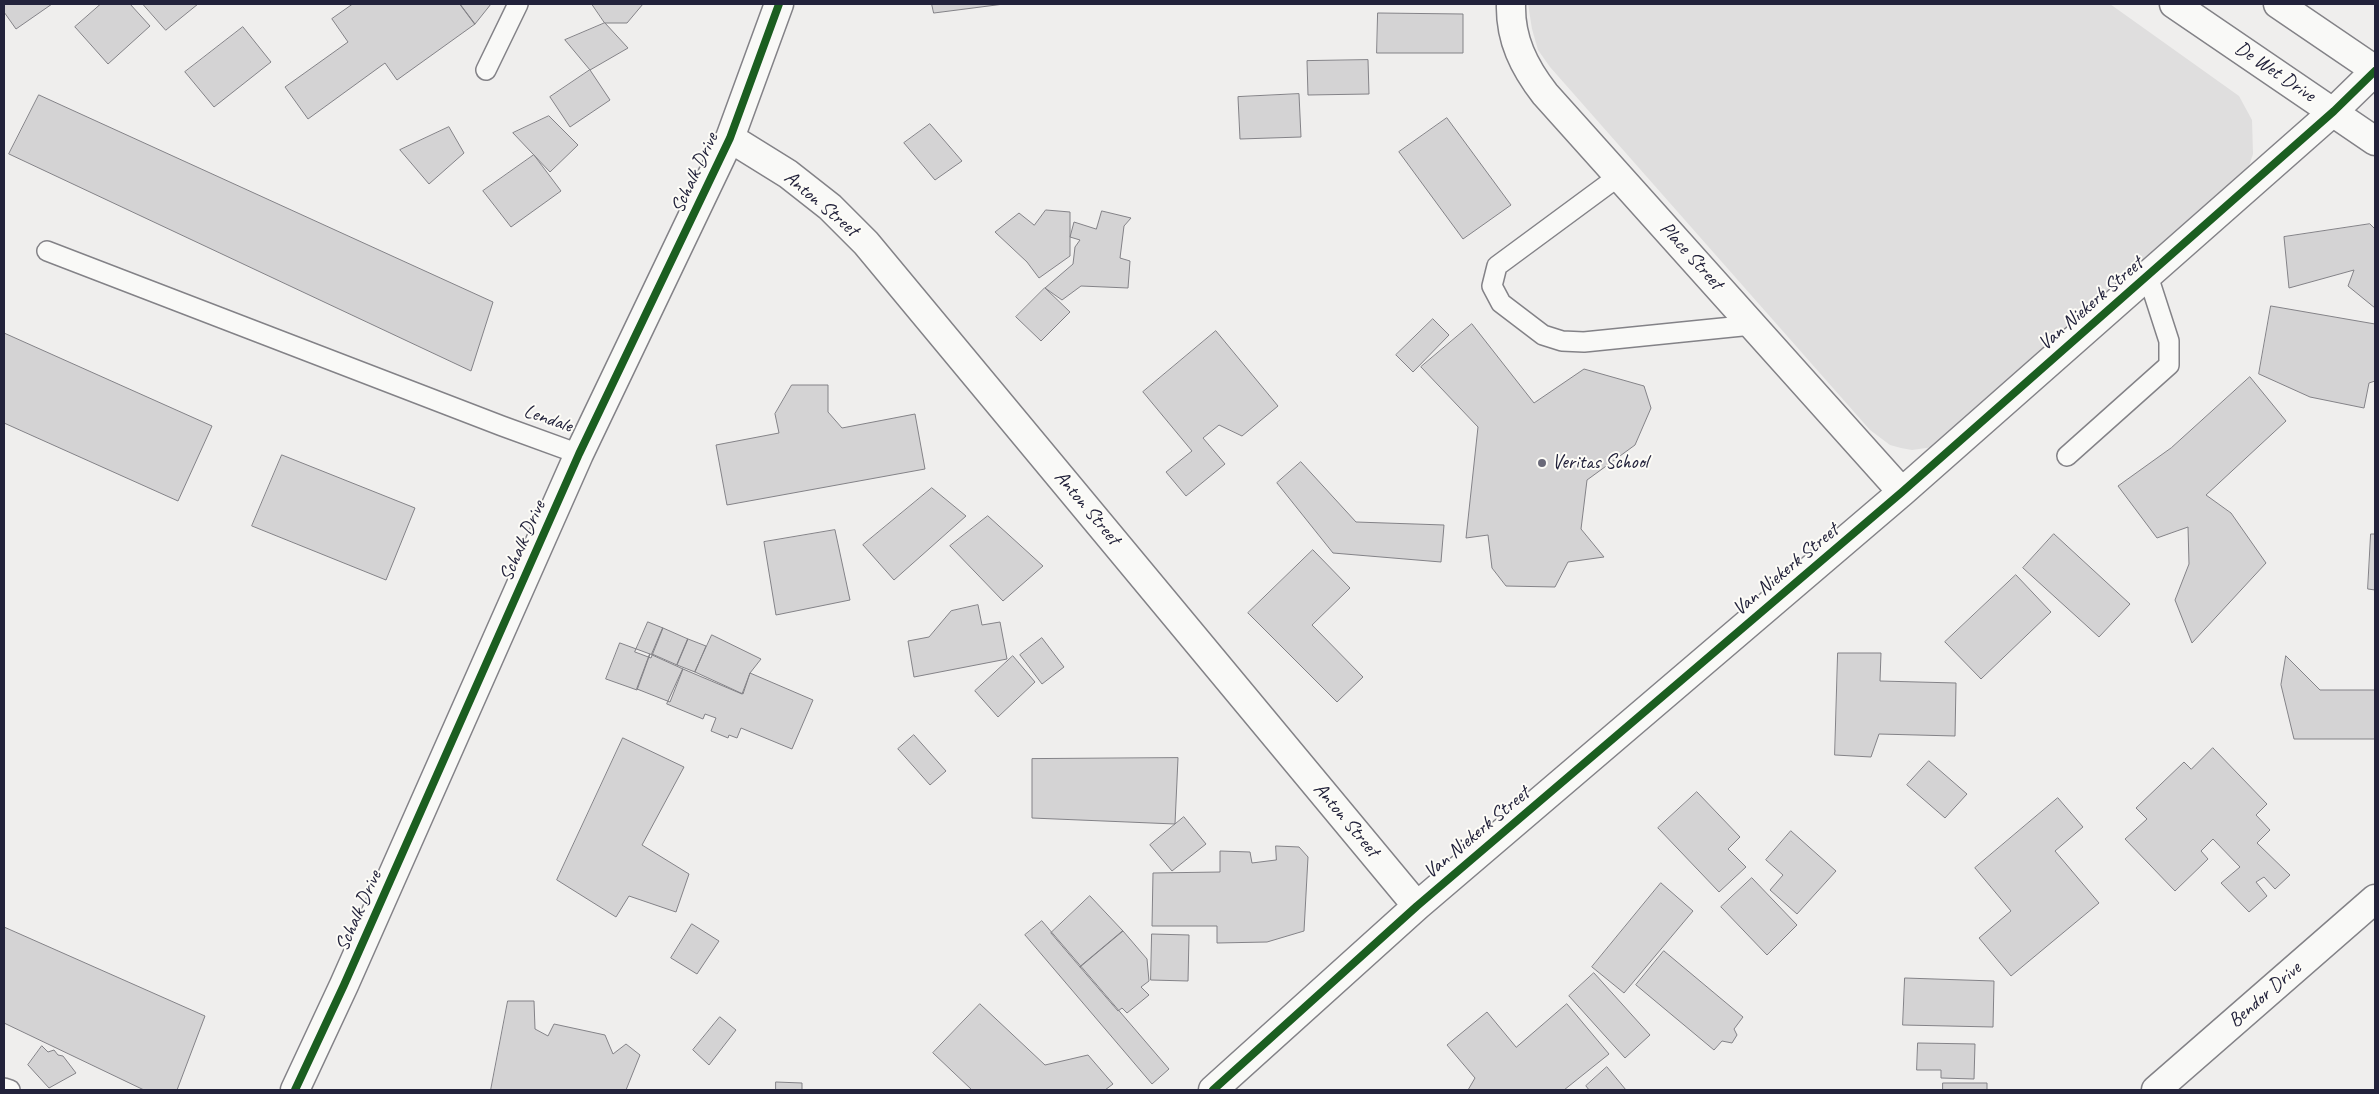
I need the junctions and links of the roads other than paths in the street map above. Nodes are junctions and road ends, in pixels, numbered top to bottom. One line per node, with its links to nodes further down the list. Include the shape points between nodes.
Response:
1 (518, 4): 6 (lane)
2 (779, 4): 9 (street, Schalk Drive)
3 (1511, 4): 11 (street, Place Street, via 1513,32 1529,73)
4 (2174, 4): 8 (street, De Wet Drive)
5 (2278, 4): 7 (street)
6 (486, 70)
7 (2375, 70): 8 (street, Van Niekerk Street)
8 (2334, 111): 10 (street, De Wet Drive); 13 (street, Van Niekerk Street)
9 (730, 138): 15 (street, Schalk Drive); 19 (street, Anton Street, via 788,174 830,207 866,243)
10 (2375, 140)
11 (1619, 176): 14 (street, Place Street); 14 (lane, via 1497,266 1492,286 1501,303 1543,335 1562,341 1584,342)
12 (47, 251): 15 (lane, Lendale)
13 (2148, 276): 16 (lane, via 2169,341 2169,365); 17 (street, Van Niekerk Street)
14 (1752, 325): 17 (street, Place Street)
15 (580, 454): 22 (street, Schalk Drive)
16 (2067, 456)
17 (1902, 492): 19 (street, Van Niekerk Street)
18 (2375, 899): 24 (street, Bendor Drive)
19 (1417, 906): 23 (street, Van Niekerk Street)
20 (4, 1088): 21 (lane)
21 (10, 1090)
22 (295, 1090)
23 (1213, 1090)
24 (2156, 1090)

